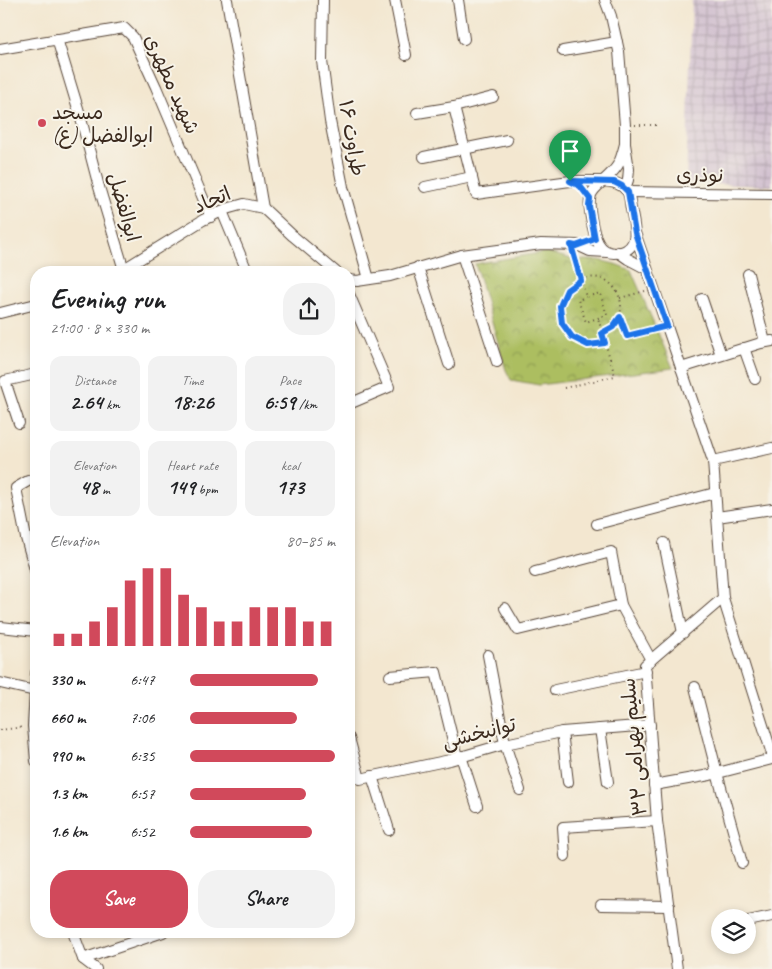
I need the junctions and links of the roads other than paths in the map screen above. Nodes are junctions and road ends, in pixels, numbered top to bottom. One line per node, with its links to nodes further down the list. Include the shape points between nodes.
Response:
1 (227, 0): 26 (street)
2 (323, 0): 42 (street, طراوت ۱۶, via 322,61 330,121 343,187)
3 (395, 0): 11 (street)
4 (458, 0): 7 (street)
5 (605, 0): 8 (street)
6 (57, 39): 9 (street, شهید مطهری); 28 (street, شهید مطهری, via 124,28 133,37); 35 (street, ابوالفضل)
7 (464, 39)
8 (617, 42): 10 (street); 16 (street)
9 (0, 49)
10 (563, 51)
11 (406, 55)
12 (493, 97): 13 (street)
13 (454, 107): 14 (street); 17 (street)
14 (417, 113)
15 (507, 140): 17 (street)
16 (625, 144): 21 (street, via 621,161); 23 (street, via 629,169)
17 (464, 149): 18 (street); 19 (street)
18 (424, 157)
19 (472, 177): 20 (street, via 476,194); 22 (street)
20 (570, 181): 21 (street); 25 (street, via 580,186)
21 (603, 181): 23 (street, via 614,182); 25 (street)
22 (425, 187)
23 (627, 190): 24 (street, نوذری); 29 (street)
24 (772, 194)
25 (590, 199): 30 (street)
26 (264, 208): 27 (street, اتحاد, via 244,204); 38 (street, اتحاد)
27 (222, 211): 28 (street, اتحاد); 37 (street)
28 (210, 217): 36 (street, اتحاد)
29 (635, 233): 33 (street, via 631,247); 40 (street)
30 (595, 239): 31 (street); 32 (street)
31 (574, 245): 32 (street, via 590,251); 34 (street, via 541,244)
32 (607, 252): 33 (street)
33 (618, 252): 40 (street)
34 (462, 256): 39 (street); 51 (street)
35 (120, 266)
36 (129, 266)
37 (245, 266)
38 (329, 266)
39 (418, 267): 42 (street); 52 (street)
40 (647, 269): 53 (street)
41 (748, 274): 48 (street)
42 (369, 279): 43 (street)
43 (355, 281)
44 (702, 300): 50 (street)
45 (30, 306): 47 (street)
46 (355, 308): 56 (street, via 389,388)
47 (0, 313)
48 (768, 342): 49 (street)
49 (744, 348): 50 (street); 55 (street)
50 (721, 356): 53 (street)
51 (497, 362)
52 (449, 364)
53 (681, 368): 59 (street)
54 (30, 375): 57 (street, via 5,381)
55 (755, 380)
56 (355, 402)
57 (19, 423)
58 (772, 448): 59 (street)
59 (712, 461): 61 (street)
60 (30, 480): 66 (street, via 16,488)
61 (715, 493): 63 (street); 64 (street)
62 (772, 509): 63 (street)
63 (717, 516): 68 (street)
64 (597, 524)
65 (664, 543): 73 (street)
66 (30, 552)
67 (535, 572): 69 (street, via 611,552)
68 (723, 598): 73 (street, سلیم بهرامی ۳۲); 86 (street)
69 (621, 605): 70 (street, via 518,630); 75 (street)
70 (505, 608)
71 (1, 627): 72 (street)
72 (30, 630)
73 (683, 632): 75 (street, سلیم بهرامی ۳۲)
74 (488, 655): 85 (street)
75 (651, 660): 76 (street, سلیم بهرامی ۳۲, via 645,665)
76 (646, 671): 81 (street); 82 (street, سلیم بهرامی ۳۲)
77 (390, 676): 87 (street, via 436,672)
78 (0, 683): 80 (street)
79 (696, 687): 90 (street)
80 (30, 690)
81 (555, 690)
82 (650, 725): 83 (street, توانبخشی); 94 (street, سلیم بهرامی ۳۲)
83 (600, 729): 84 (street, توانبخشی); 93 (street)
84 (562, 732): 85 (street, توانبخشی); 92 (street)
85 (505, 744): 87 (street, توانبخشی); 95 (street)
86 (772, 754)
87 (459, 757): 91 (street, توانبخشی); 96 (street)
88 (772, 759): 90 (street)
89 (355, 760): 91 (street, via 360,779)
90 (717, 773): 94 (street); 100 (street)
91 (372, 776): 98 (street)
92 (568, 782)
93 (608, 782)
94 (654, 785): 97 (street, سلیم بهرامی ۳۲)
95 (520, 790)
96 (477, 806)
97 (657, 821): 99 (street, via 563,827); 102 (street, سلیم بهرامی ۳۲)
98 (388, 830)
99 (565, 856)
100 (742, 863)
101 (601, 905): 102 (street)
102 (669, 906): 109 (street, سلیم بهرامی ۳۲)
103 (772, 916): 104 (street)
104 (756, 919)
105 (75, 938): 107 (street)
106 (145, 938): 107 (street)
107 (83, 959): 108 (street)
108 (96, 969)
109 (676, 969)

